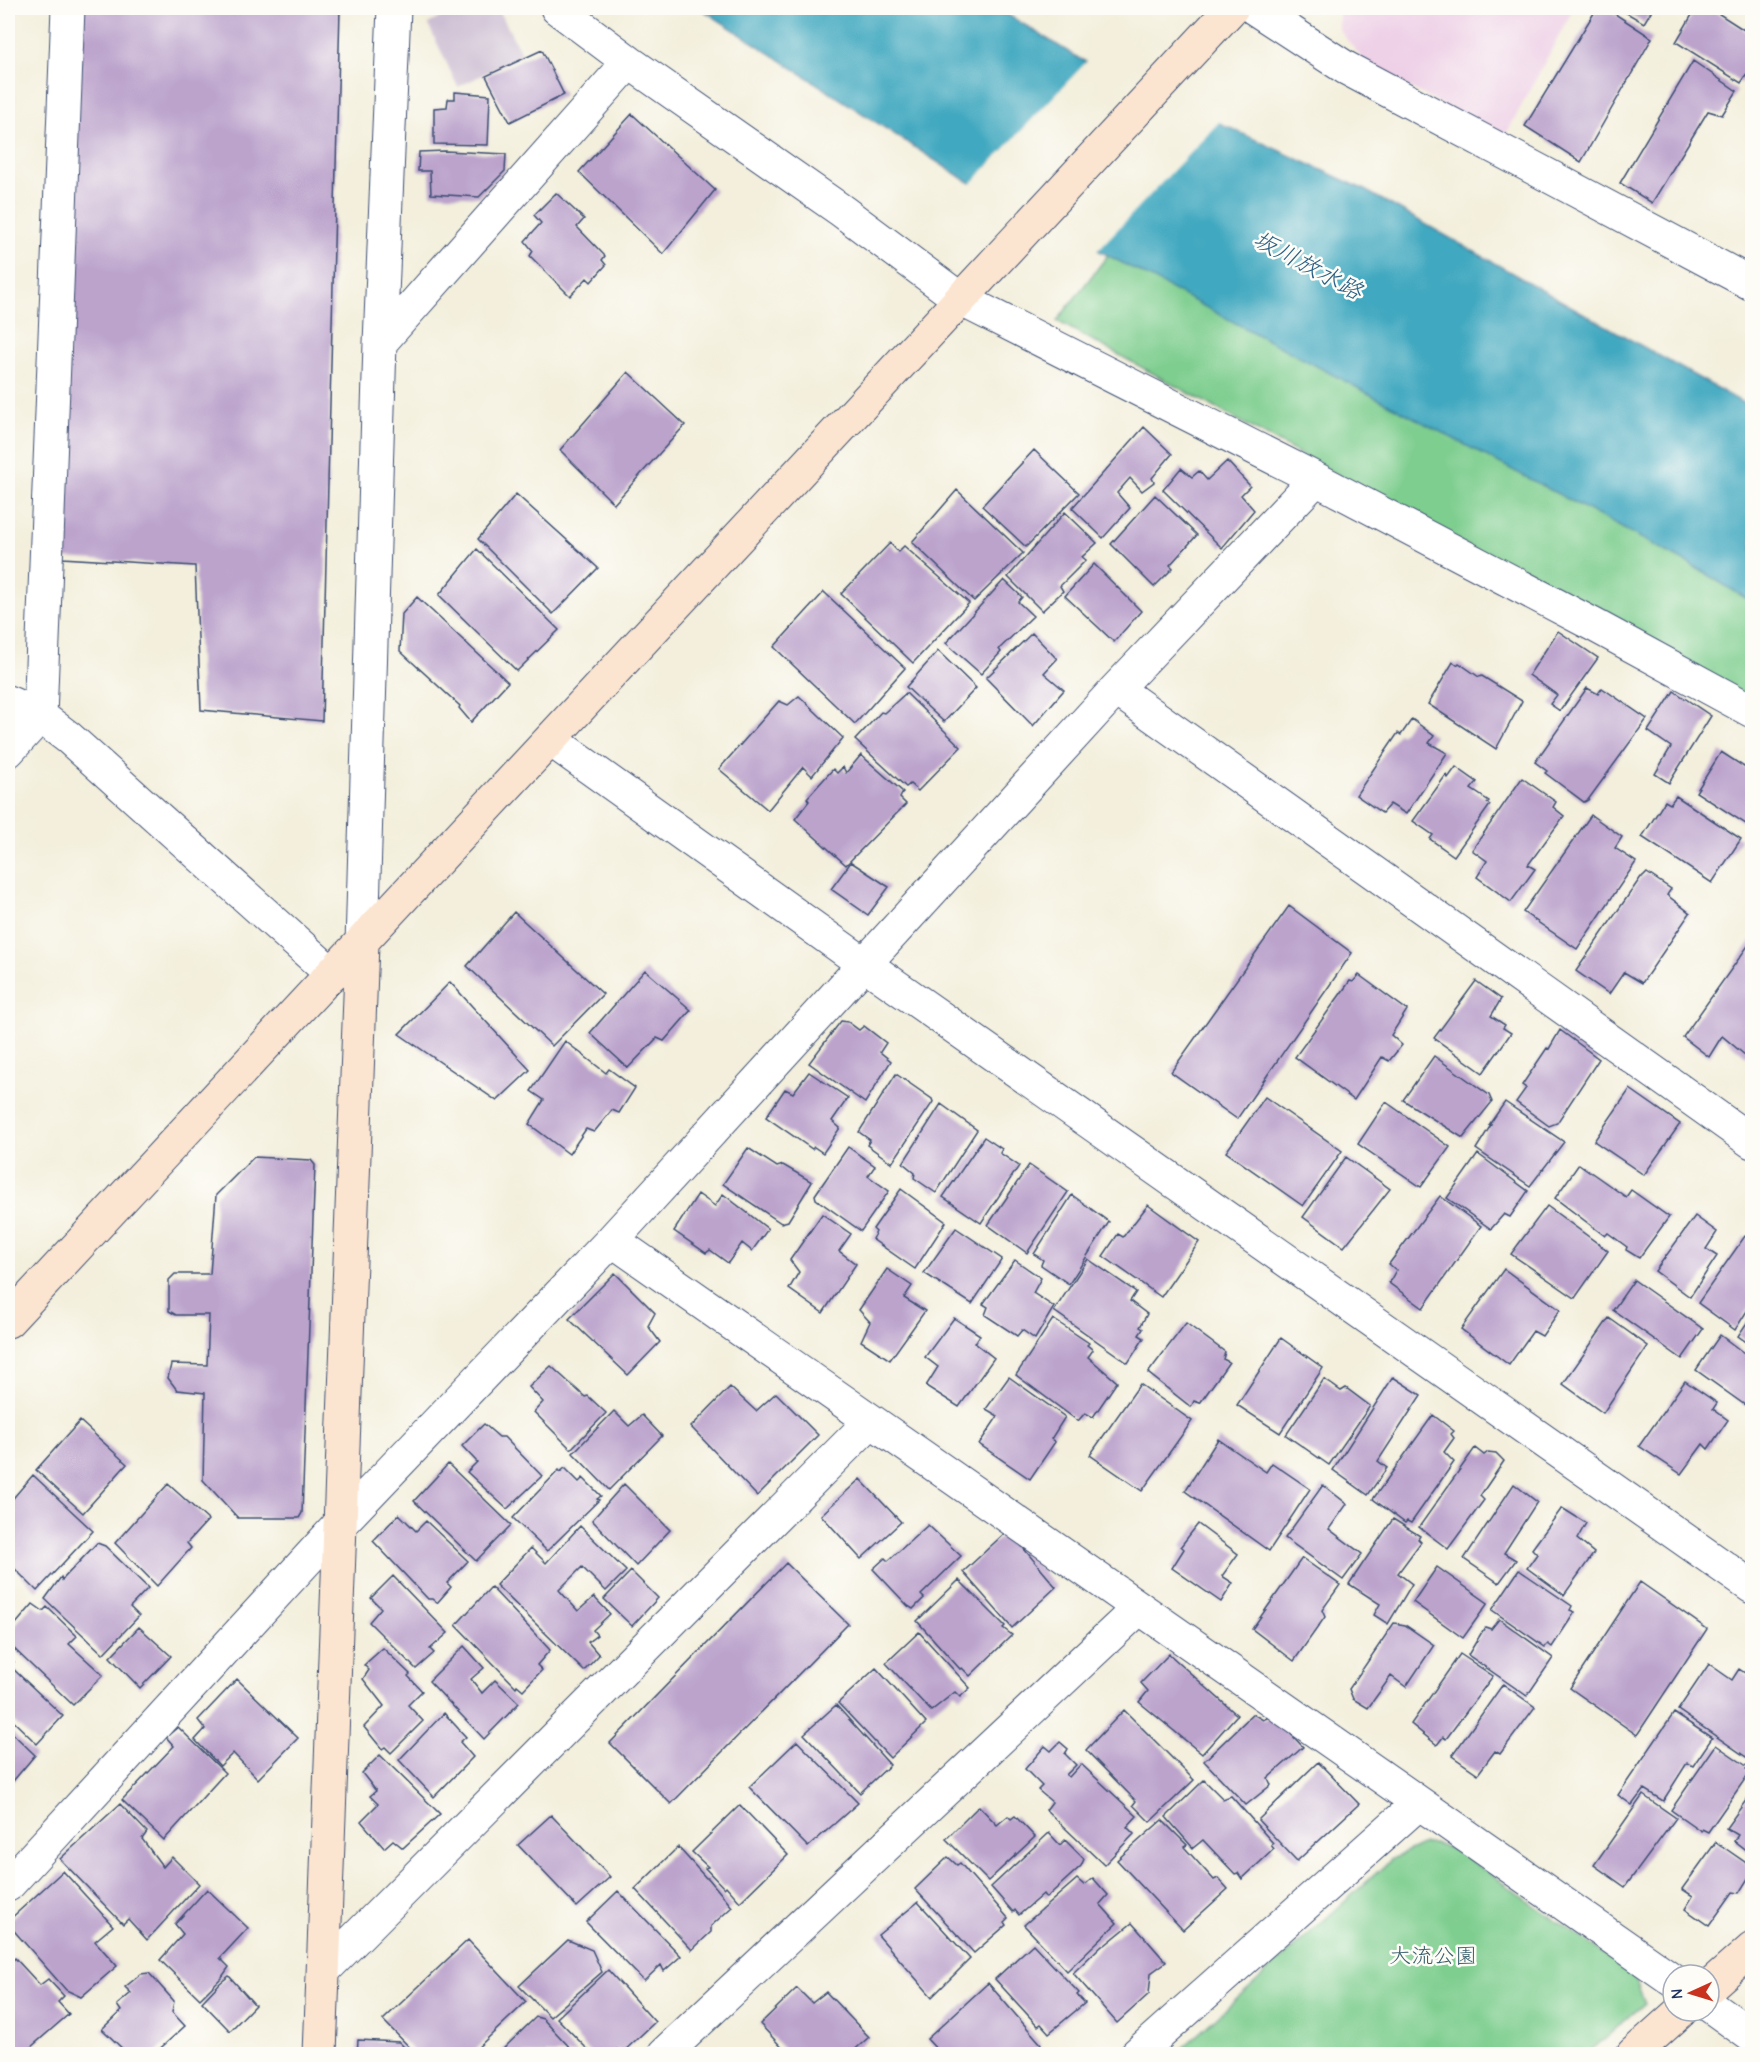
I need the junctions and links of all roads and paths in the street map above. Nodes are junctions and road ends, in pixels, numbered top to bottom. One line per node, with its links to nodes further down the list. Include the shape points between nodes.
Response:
1 (68, 8): 14 (street)
2 (394, 8): 9 (street)
3 (556, 8): 6 (street)
4 (1254, 8): 7 (street, via 1346,68)
5 (1227, 13): 8 (street)
6 (629, 62): 8 (street); 9 (street)
7 (1752, 284)
8 (960, 299): 10 (street); 15 (street)
9 (380, 343): 17 (street)
10 (1316, 479): 11 (street); 13 (street)
11 (1116, 689): 18 (street); 20 (street)
12 (8, 702): 14 (street)
13 (1752, 711)
14 (40, 716): 16 (street); 19 (street)
15 (551, 740): 17 (street); 18 (street)
16 (8, 751)
17 (362, 944): 19 (street); 24 (street)
18 (864, 963): 21 (street); 25 (street)
19 (332, 974): 22 (street)
20 (1752, 1142)
21 (612, 1240): 23 (street); 24 (street)
22 (8, 1321)
23 (871, 1421): 26 (street); 30 (street)
24 (339, 1525): 28 (street); 30 (street)
25 (1752, 1587)
26 (1139, 1608): 27 (street); 37 (street)
27 (1419, 1803): 31 (street); 38 (street)
28 (8, 1885)
29 (1752, 1949): 32 (street)
30 (324, 1970): 36 (street)
31 (1661, 1972)
32 (1721, 1976)
33 (1721, 2014): 35 (street)
34 (1669, 2023): 39 (street)
35 (1752, 2036)
36 (320, 2055)
37 (664, 2055)
38 (1137, 2055)
39 (1633, 2055)

